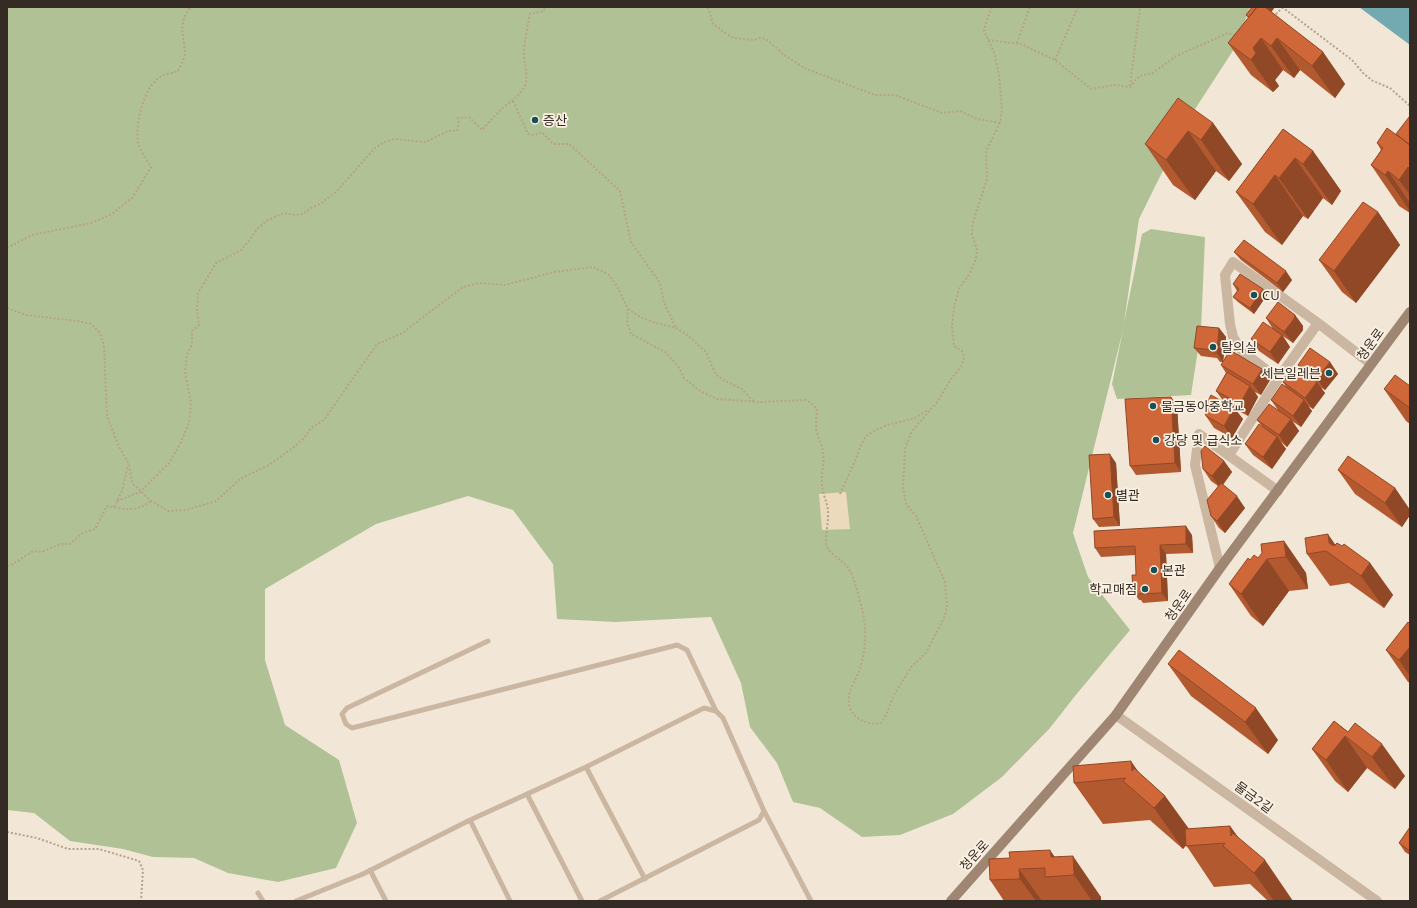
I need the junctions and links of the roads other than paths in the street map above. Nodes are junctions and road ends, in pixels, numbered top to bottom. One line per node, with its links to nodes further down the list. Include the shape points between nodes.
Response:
1 (1410, 312): 3 (street, 청운로)
2 (1318, 323): 3 (street); 4 (street); 4 (street, via 1233,262 1225,275 1233,337 1242,351)
3 (1372, 364): 6 (street, 청운로)
4 (1278, 379): 5 (street)
5 (1229, 455): 6 (street); 7 (street, via 1199,434 1195,465)
6 (1278, 491): 7 (street, 청운로)
7 (1220, 568): 10 (street, 청운로)
8 (488, 641): 9 (lane, via 347,708 342,714 346,724 352,728 677,645 687,650)
9 (716, 711): 11 (lane, via 704,708); 13 (lane, via 723,718)
10 (1116, 715): 25 (street, 청운로); 26 (street, 물금2길)
11 (586, 767): 12 (lane); 16 (lane)
12 (527, 794): 14 (lane); 22 (lane)
13 (764, 811): 16 (lane, via 759,820); 24 (lane)
14 (470, 820): 15 (lane); 18 (lane)
15 (370, 870): 20 (lane); 21 (lane)
16 (645, 879): 23 (lane)
17 (258, 893): 19 (lane)
18 (508, 900)
19 (263, 901)
20 (296, 901)
21 (386, 901)
22 (582, 901)
23 (600, 901)
24 (811, 901)
25 (951, 901)
26 (1377, 901)

